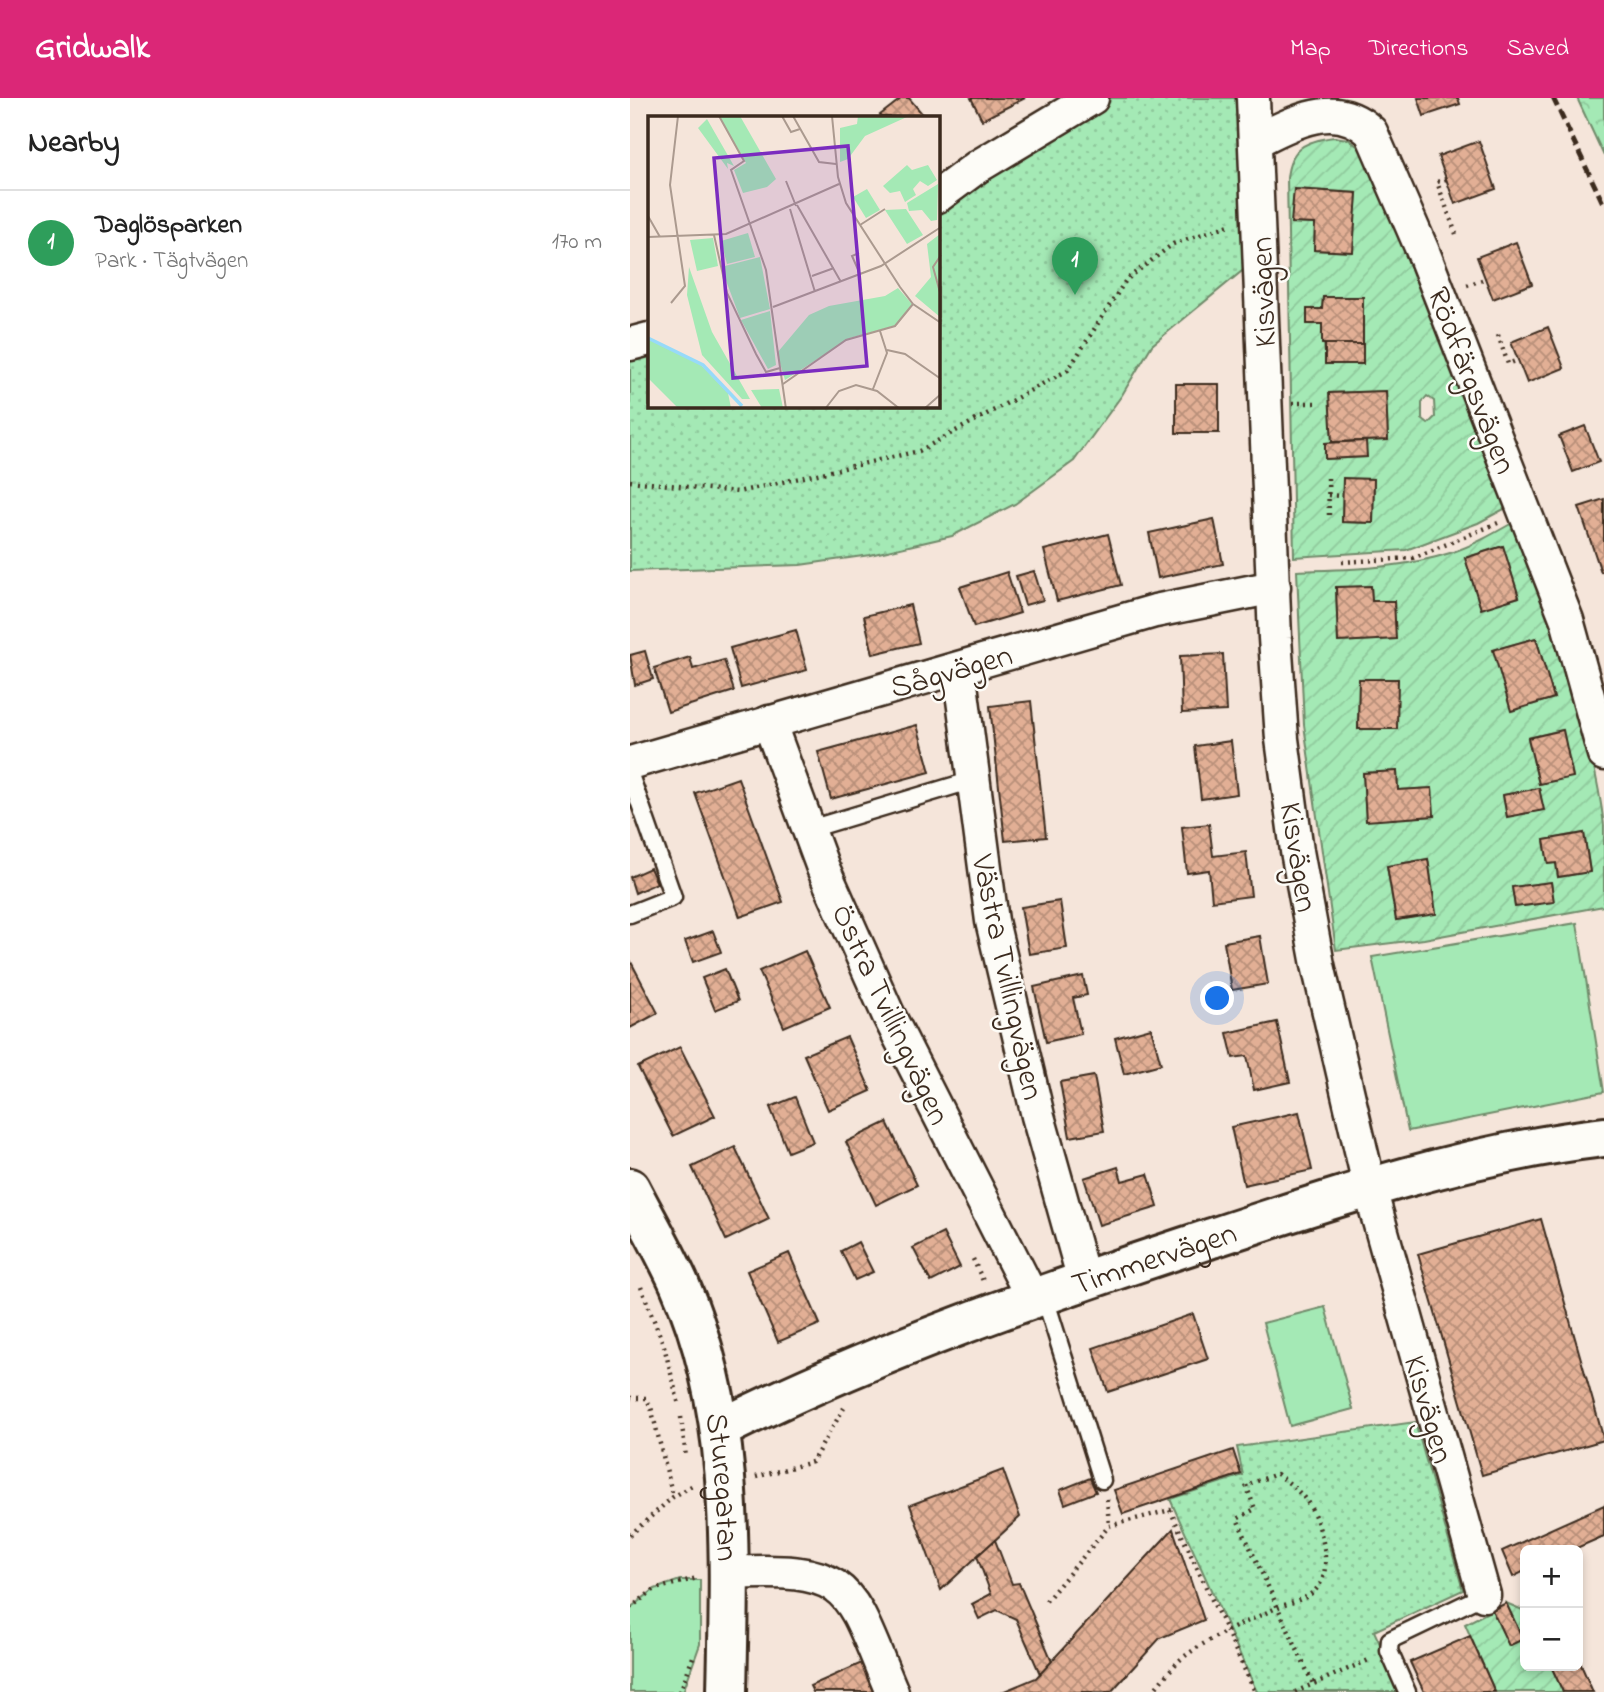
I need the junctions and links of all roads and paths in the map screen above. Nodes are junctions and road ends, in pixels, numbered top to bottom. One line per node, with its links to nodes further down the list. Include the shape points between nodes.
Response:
1 (1092, 98): 5 (street)
2 (1253, 98): 3 (street, Kisvägen)
3 (1257, 141): 6 (street, Kisvägen); 16 (street, Rödfärgsvägen, via 1326,111 1360,120 1371,132)
4 (1446, 179): 7 (path, via 1437,182)
5 (940, 195)
6 (1259, 214): 13 (path, via 1173,244 1126,281 1068,370 919,451 738,492); 19 (street, Kisvägen)
7 (1456, 234)
8 (1498, 335): 11 (path, via 1508,364)
9 (648, 339): 10 (street)
10 (630, 344)
11 (1518, 360)
12 (1328, 478): 14 (path)
13 (630, 481)
14 (1328, 495): 15 (path); 17 (path)
15 (1342, 496)
16 (1525, 512): 18 (path, via 1413,558); 22 (street, Rödfärgsvägen, via 1567,620)
17 (1329, 515)
18 (1342, 562)
19 (1273, 587): 20 (street, Sågvägen, via 1154,611); 30 (street, Kisvägen, via 1282,739 1297,851 1318,965)
20 (959, 669): 21 (street, Sågvägen); 25 (street, Västra Tvillingvägen)
21 (769, 722): 23 (street, Sågvägen); 26 (street, Östra Tvillingvägen)
22 (1604, 754)
23 (630, 763)
24 (630, 775): 27 (lane, via 673,897)
25 (973, 780): 26 (lane); 32 (street, Västra Tvillingvägen, via 992,921 1007,990)
26 (810, 829): 35 (street, Östra Tvillingvägen, via 894,1025)
27 (630, 915)
28 (1604, 1137): 30 (street, Timmervägen, via 1445,1165)
29 (630, 1188): 38 (street, Sturegatan, via 679,1284)
30 (1370, 1189): 32 (street, Timmervägen); 45 (street, Kisvägen)
31 (973, 1259): 34 (path)
32 (1084, 1280): 35 (street, Timmervägen)
33 (639, 1282): 39 (path, via 663,1346)
34 (985, 1284)
35 (1039, 1296): 38 (street, Timmervägen, via 808,1388); 40 (lane)
36 (630, 1398): 42 (path, via 646,1398 651,1407)
37 (842, 1412): 41 (path, via 812,1462 755,1478)
38 (720, 1429): 41 (street, Sturegatan)
39 (688, 1465)
40 (1102, 1480)
41 (699, 1484): 42 (path); 44 (street, Sturegatan)
42 (673, 1497): 43 (path)
43 (630, 1535)
44 (705, 1576): 48 (path, via 655,1589); 54 (street); 55 (street, Sturegatan, via 798,1572 838,1587 859,1612)
45 (1484, 1595): 51 (lane, via 1390,1640)
46 (1046, 1601): 49 (path, via 1109,1526 1170,1510)
47 (1278, 1607): 47 (path, via 1308,1596 1320,1585 1326,1554 1307,1500 1277,1474 1246,1485 1255,1509 1237,1519); 49 (path); 52 (path)
48 (630, 1608)
49 (1228, 1632): 56 (path, via 1180,1660); 57 (path)
50 (698, 1644): 53 (path)
51 (1389, 1651): 52 (path); 60 (lane)
52 (1311, 1685): 58 (path); 59 (path)
53 (680, 1692)
54 (727, 1692)
55 (892, 1692)
56 (1152, 1692)
57 (1255, 1692)
58 (1295, 1692)
59 (1312, 1692)
60 (1408, 1692)

